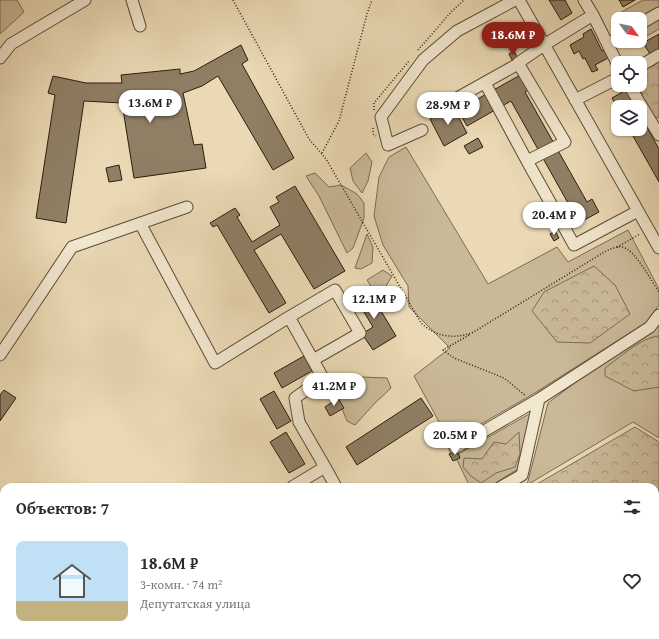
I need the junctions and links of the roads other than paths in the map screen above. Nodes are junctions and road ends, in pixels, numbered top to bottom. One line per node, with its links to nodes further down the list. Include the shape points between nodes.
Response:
1 (85, 0): 15 (street, via 11,44)
2 (132, 0): 9 (street)
3 (515, 0): 23 (street, via 457,31 423,60 381,117 388,145)
4 (519, 0): 12 (street)
5 (584, 0): 7 (street)
6 (659, 13): 8 (street)
7 (593, 15): 11 (street); 12 (street)
8 (647, 20)
9 (140, 26)
10 (611, 42): 11 (street)
11 (608, 44): 14 (street)
12 (544, 45): 17 (street); 21 (street)
13 (659, 55): 16 (street)
14 (614, 56)
15 (0, 58)
16 (647, 62)
17 (518, 64): 19 (street); 25 (street, via 565,142)
18 (611, 82): 21 (street)
19 (485, 83): 22 (street); 25 (street)
20 (633, 92): 24 (street)
21 (575, 100): 27 (street)
22 (441, 107)
23 (422, 130)
24 (659, 135)
25 (527, 161): 27 (street, via 574,245)
26 (187, 207): 28 (street)
27 (638, 211): 29 (street)
28 (140, 223): 31 (street, via 216,363); 32 (street, via 72,247)
29 (659, 248)
30 (659, 315): 34 (street, via 650,327)
31 (289, 317): 33 (street); 33 (street, via 335,290 360,333)
32 (0, 355)
33 (313, 360): 36 (street, via 323,378 295,398 298,422)
34 (536, 401): 35 (street); 39 (street, via 522,476)
35 (455, 448)
36 (325, 467): 37 (street); 38 (street)
37 (299, 483)
38 (334, 483)
39 (509, 483)

